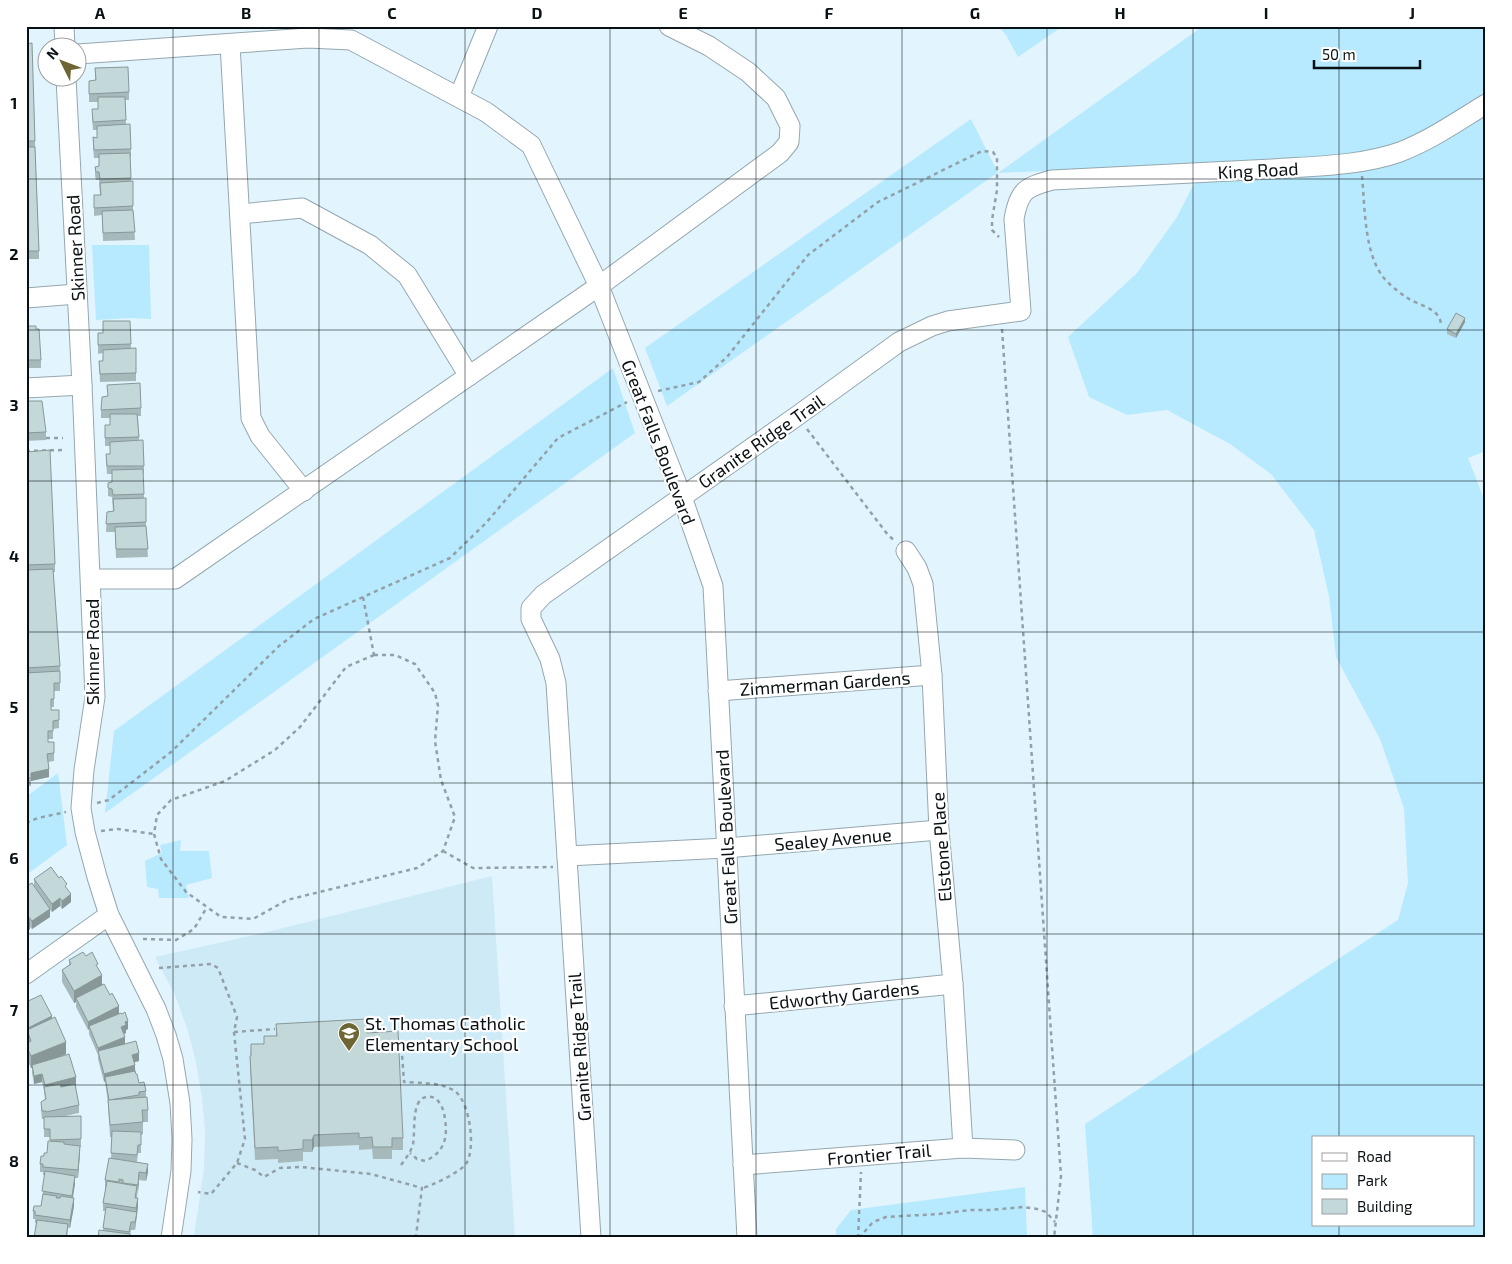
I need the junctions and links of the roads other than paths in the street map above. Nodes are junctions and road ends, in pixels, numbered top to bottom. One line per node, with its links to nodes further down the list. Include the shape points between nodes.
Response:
1 (488, 26): 6 (street)
2 (668, 26): 9 (street, via 709,46 748,72 776,98 790,126 789,142 780,153)
3 (230, 44): 4 (street, Great Falls Boulevard); 6 (street, Great Falls Boulevard, via 308,38 350,40); 8 (street)
4 (88, 53)
5 (67, 88): 10 (street, Skinner Road)
6 (458, 97): 9 (street, Great Falls Boulevard, via 486,112 531,145)
7 (1486, 104): 12 (street, King Road, via 1430,140 1360,161 1052,180 1030,186 1016,206 1014,219)
8 (240, 214): 13 (street, via 302,208 370,245 407,275); 16 (street, via 251,418 260,436)
9 (599, 286): 13 (street); 17 (street, Great Falls Boulevard)
10 (77, 294): 11 (street); 14 (street, Skinner Road)
11 (26, 298)
12 (1022, 311): 17 (street, Granite Ridge Trail, via 948,321 899,342)
13 (470, 376): 16 (street)
14 (82, 385): 15 (street); 19 (street, Skinner Road)
15 (26, 388)
16 (304, 491): 19 (street, via 176,579)
17 (682, 497): 21 (street, Great Falls Boulevard, via 713,586); 24 (street, Granite Ridge Trail, via 542,596 531,608 531,619 550,659 556,683)
18 (906, 551): 20 (street, Elstone Place, via 923,584)
19 (91, 579): 25 (street, Skinner Road, via 95,697 81,808)
20 (932, 674): 21 (street, Zimmerman Gardens); 22 (street, Elstone Place)
21 (718, 691): 23 (street, Great Falls Boulevard)
22 (939, 830): 23 (street, Sealey Avenue); 27 (street, Elstone Place)
23 (726, 848): 24 (street); 28 (street, Great Falls Boulevard)
24 (567, 861): 33 (street, Granite Ridge Trail)
25 (108, 915): 26 (street); 32 (street, Skinner Road, via 156,1009 176,1073 182,1121 182,1156)
26 (26, 974)
27 (953, 984): 28 (street, Edworthy Gardens); 29 (street, Elstone Place)
28 (734, 1006): 31 (street, Great Falls Boulevard)
29 (963, 1148): 30 (street, Frontier Trail); 31 (street, Frontier Trail)
30 (1015, 1150)
31 (743, 1165): 34 (street, Great Falls Boulevard)
32 (171, 1238)
33 (591, 1238)
34 (747, 1238)

